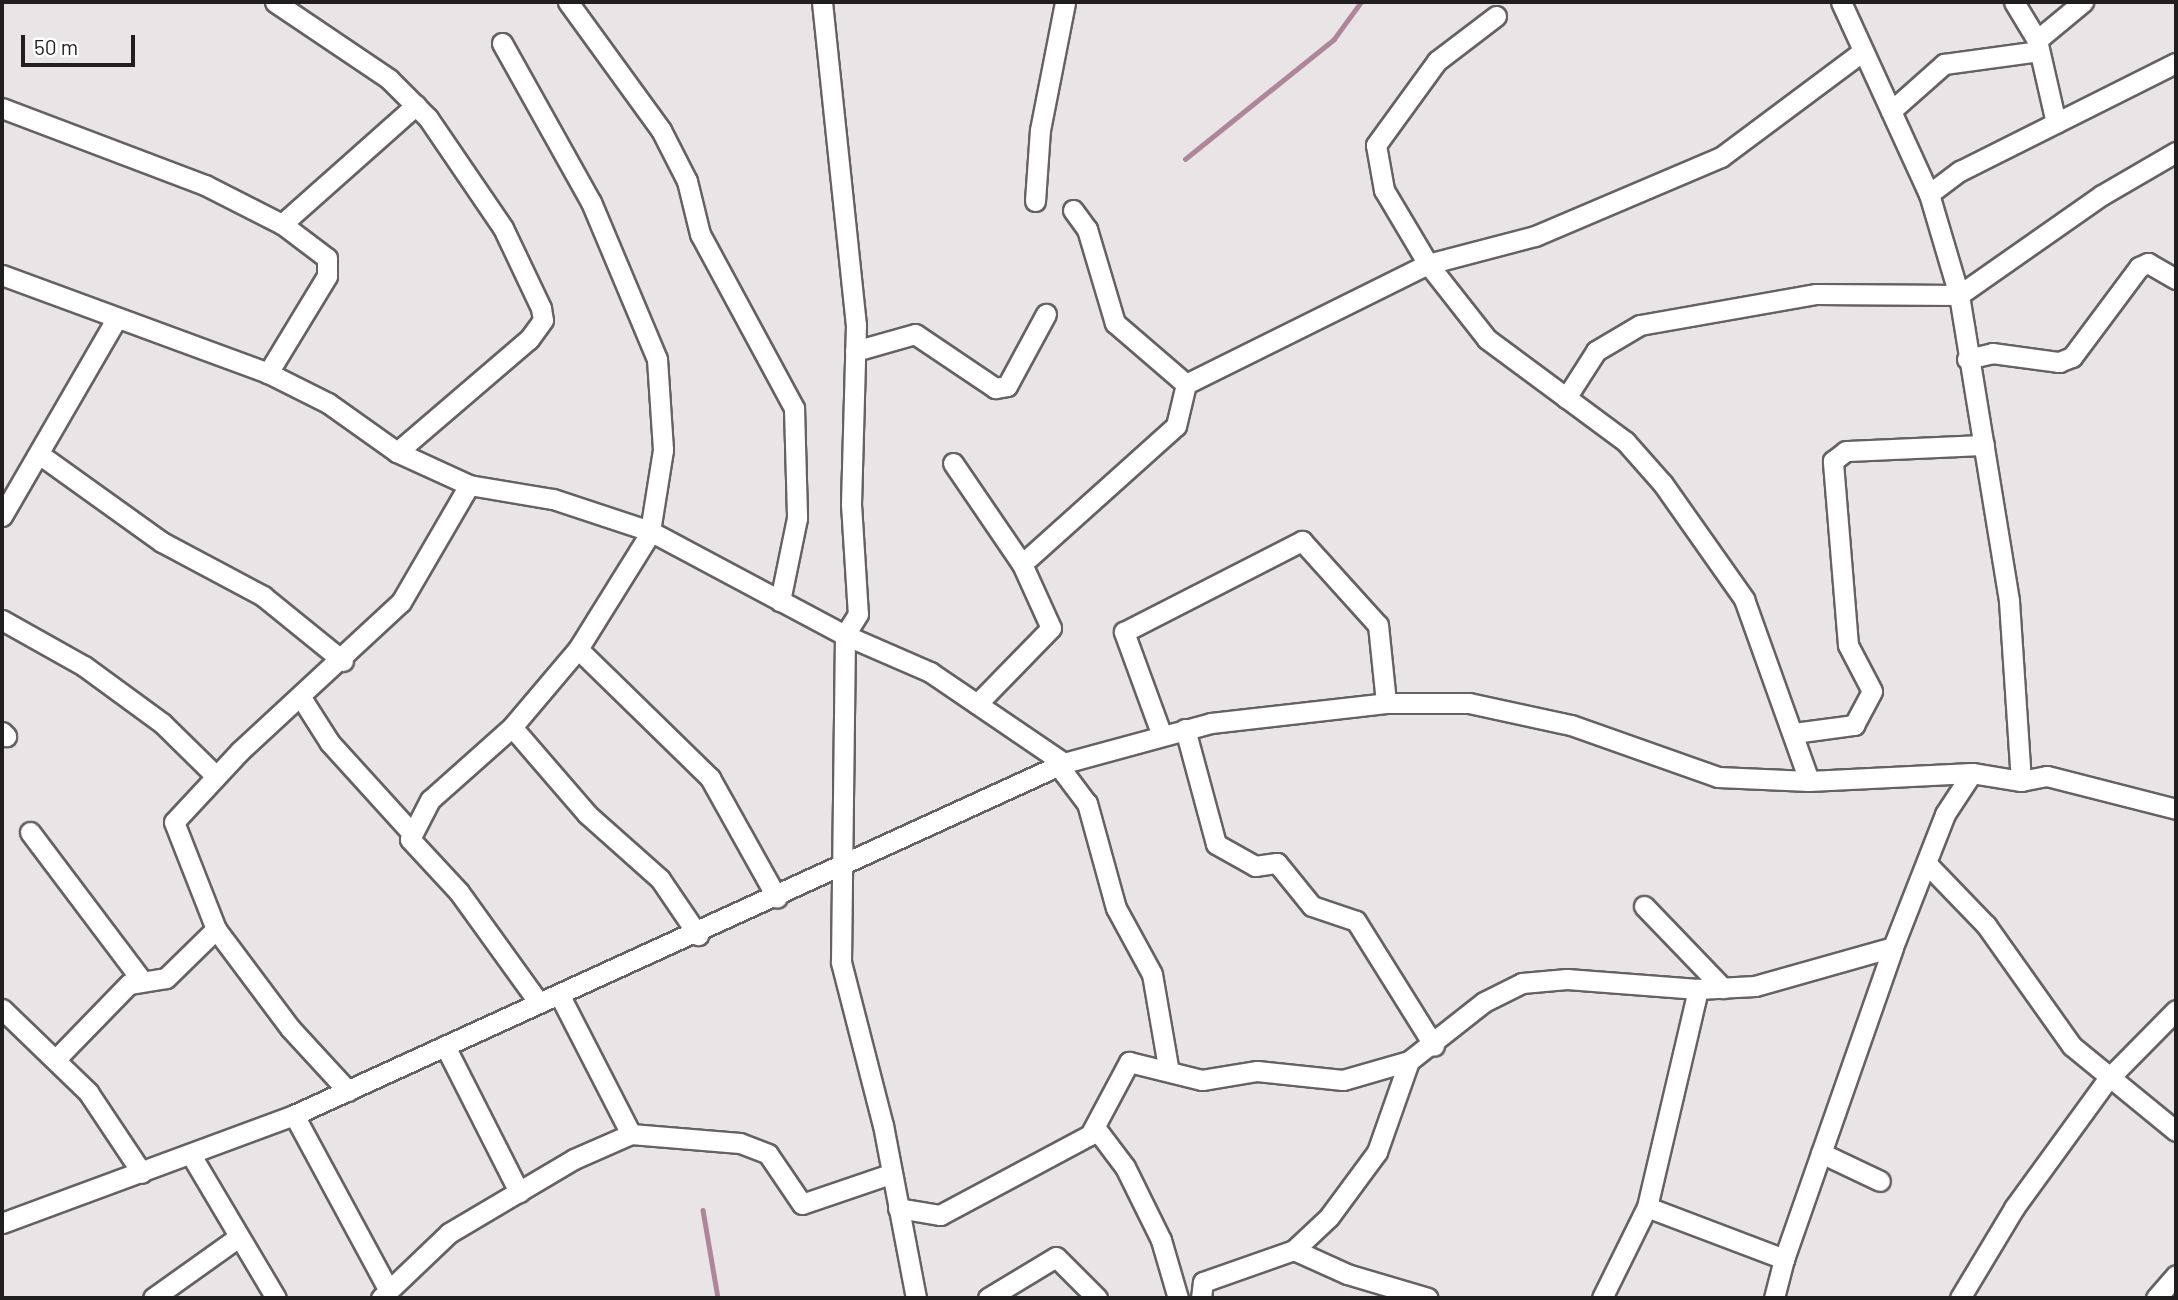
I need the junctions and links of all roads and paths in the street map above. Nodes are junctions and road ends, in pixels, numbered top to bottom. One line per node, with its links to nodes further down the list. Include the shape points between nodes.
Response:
1 (275, 2): 13 (street, via 389,79)
2 (568, 2): 41 (street, via 661,130 687,181 700,234 794,408 797,518)
3 (822, 2): 28 (street)
4 (1065, 2): 19 (street, via 1040,130)
5 (1841, 2): 11 (street)
6 (2014, 2): 10 (street)
7 (2083, 2): 10 (street)
8 (1496, 16): 22 (street, via 1437,61 1376,145 1384,190)
9 (502, 43): 39 (street, via 591,202 657,359 663,450)
10 (2038, 45): 15 (street, via 1944,64); 16 (street)
11 (1863, 51): 15 (street); 22 (street, via 1721,156 1535,236)
12 (2176, 62): 16 (street)
13 (416, 105): 21 (street); 34 (street, via 503,228 543,320)
14 (2, 108): 21 (street, via 205,185)
15 (1891, 111): 18 (street)
16 (2056, 123): 18 (street, via 1960,171)
17 (2173, 154): 25 (street, via 2102,195)
18 (1930, 194): 25 (street)
19 (1034, 201)
20 (1073, 209): 31 (street, via 1087,229 1115,323)
21 (282, 224): 30 (street, via 329,264)
22 (1428, 264): 31 (street); 32 (street, via 1487,339)
23 (2, 275): 27 (street)
24 (2176, 279): 29 (street, via 2148,263 2139,267 2086,341 2059,362 1992,353)
25 (1959, 295): 29 (street); 32 (street, via 1816,294 1640,325 1596,351)
26 (1046, 314): 28 (street, via 1007,386 995,388 915,334)
27 (117, 318): 30 (street); 35 (street)
28 (855, 351): 43 (street, via 851,504 858,614)
29 (1967, 359): 33 (street)
30 (268, 373): 34 (street, via 328,403)
31 (1186, 384): 40 (street, via 1176,426)
32 (1566, 398): 52 (street, via 1625,441 1709,546 1744,599)
33 (1984, 445): 52 (street, via 1846,451 1833,461 1848,645 1872,691 1854,725); 57 (street, via 2009,601)
34 (397, 452): 37 (street)
35 (39, 454): 38 (street); 45 (street, via 162,542 263,596)
36 (953, 463): 40 (street)
37 (469, 485): 39 (street, via 553,499); 45 (street, via 419,576)
38 (2, 516)
39 (650, 533): 41 (street); 44 (street)
40 (1022, 564): 48 (street, via 1051,628)
41 (780, 601): 43 (street)
42 (2, 620): 55 (street, via 84,666 162,723)
43 (845, 635): 48 (street, via 930,672); 62 (street)
44 (578, 649): 49 (street); 63 (street, via 710,778)
45 (342, 661): 46 (street)
46 (302, 699): 55 (street); 60 (street, via 330,743)
47 (1386, 703): 50 (street); 51 (street, via 1378,625 1302,541 1124,632); 56 (street, via 1513,709 1718,777)
48 (977, 704): 53 (street)
49 (512, 727): 60 (street, via 448,779); 66 (street, via 587,814 660,879)
50 (1185, 729): 51 (street); 76 (street, via 1216,844 1255,866 1277,863 1312,906 1356,921)
51 (1161, 733): 53 (street)
52 (1794, 733): 56 (street)
53 (1065, 763): 62 (street); 79 (street, via 1064,773 1087,803 1126,932 1153,974)
54 (1972, 773): 56 (street); 57 (street); 61 (street, via 1945,814)
55 (215, 775): 65 (street, via 174,822)
56 (1809, 781)
57 (2021, 781): 58 (street, via 2047,776)
58 (2176, 809)
59 (30, 832): 68 (street)
60 (411, 832): 72 (street, via 412,845 459,892)
61 (1927, 864): 67 (street); 80 (street, via 1986,925 2047,1016)
62 (840, 869): 63 (street); 89 (street, via 841,962 884,1125)
63 (777, 898): 66 (street)
64 (1644, 906): 69 (street)
65 (216, 929): 68 (street, via 166,978); 81 (street, via 290,1028)
66 (698, 934): 71 (street)
67 (1893, 947): 69 (street, via 1819,971); 86 (street)
68 (140, 978): 77 (street)
69 (1723, 988): 70 (street)
70 (1698, 989): 76 (street, via 1532,981 1484,1002); 93 (street)
71 (559, 994): 72 (street); 85 (street)
72 (539, 1003): 75 (street)
73 (2, 1009): 77 (street)
74 (2176, 1010): 80 (street)
75 (445, 1046): 81 (street); 91 (street)
76 (1434, 1046): 78 (street)
77 (56, 1059): 88 (street, via 88,1092)
78 (1409, 1060): 79 (street, via 1343,1080 1257,1071 1202,1080); 96 (street, via 1377,1152 1329,1217)
79 (1168, 1067): 83 (street, via 1129,1062 1111,1087)
80 (2107, 1080): 84 (street); 110 (street, via 2014,1208)
81 (348, 1091): 82 (street)
82 (293, 1115): 87 (street); 99 (street)
83 (1097, 1130): 92 (street, via 940,1215); 105 (street, via 1125,1167 1161,1240)
84 (2176, 1131)
85 (631, 1134): 89 (street, via 740,1143 768,1154 802,1204); 91 (street)
86 (1821, 1153): 90 (street); 97 (street)
87 (191, 1154): 88 (street); 95 (street)
88 (142, 1173): 94 (street)
89 (890, 1174): 92 (street)
90 (1880, 1181)
91 (519, 1192): 99 (street, via 449,1233)
92 (898, 1208): 102 (street)
93 (1647, 1208): 97 (street); 108 (street)
94 (2, 1223)
95 (237, 1238): 100 (street); 101 (street)
96 (1294, 1250): 106 (street, via 1222,1272 1203,1282); 107 (street, via 1347,1274)
97 (1784, 1259): 109 (street)
98 (2176, 1275): 111 (street)
99 (385, 1294)
100 (153, 1298)
101 (276, 1298)
102 (916, 1298)
103 (988, 1298): 104 (street, via 1054,1257)
104 (1097, 1298)
105 (1178, 1298)
106 (1201, 1298)
107 (1428, 1298)
108 (1602, 1298)
109 (1774, 1298)
110 (1960, 1298)
111 (2156, 1298)

